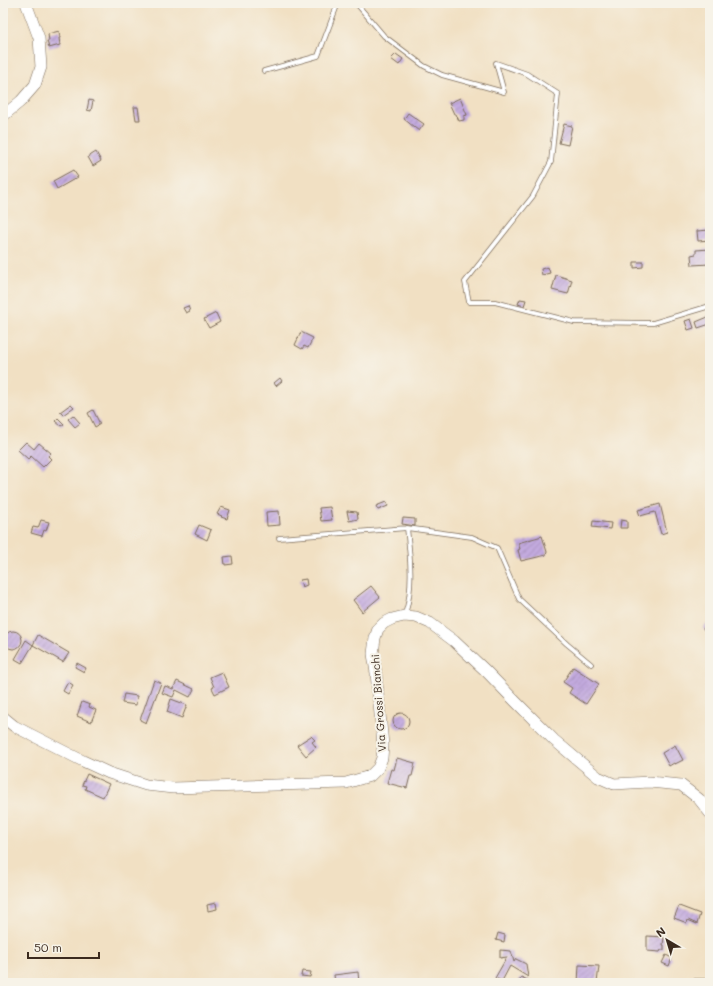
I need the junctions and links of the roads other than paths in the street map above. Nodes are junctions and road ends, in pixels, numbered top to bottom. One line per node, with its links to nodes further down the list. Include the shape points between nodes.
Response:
1 (26, 3): 5 (main road, via 39,38 41,67 35,85 22,101)
2 (338, 3): 4 (lane, via 318,56)
3 (356, 3): 6 (lane, via 384,36 424,66 442,75 504,92 496,63 527,74 558,94 550,162 533,196 466,282 469,302 495,302 574,322 653,322)
4 (264, 71)
5 (3, 116)
6 (710, 306)
7 (407, 528): 8 (lane); 9 (lane, via 411,568 408,605); 10 (lane, via 472,537 497,548 519,599)
8 (279, 538)
9 (404, 616): 11 (main road, Via Grossi Bianchi, via 384,624 374,638 373,654 382,758 378,768 370,776 346,783 173,788 146,784 109,773 83,761 14,726); 12 (main road, via 430,623 454,641 554,740 598,777 614,784 650,782 681,785 699,799)
10 (591, 664)
11 (3, 717)
12 (710, 813)
13 (710, 981): 14 (lane)
14 (686, 983)

